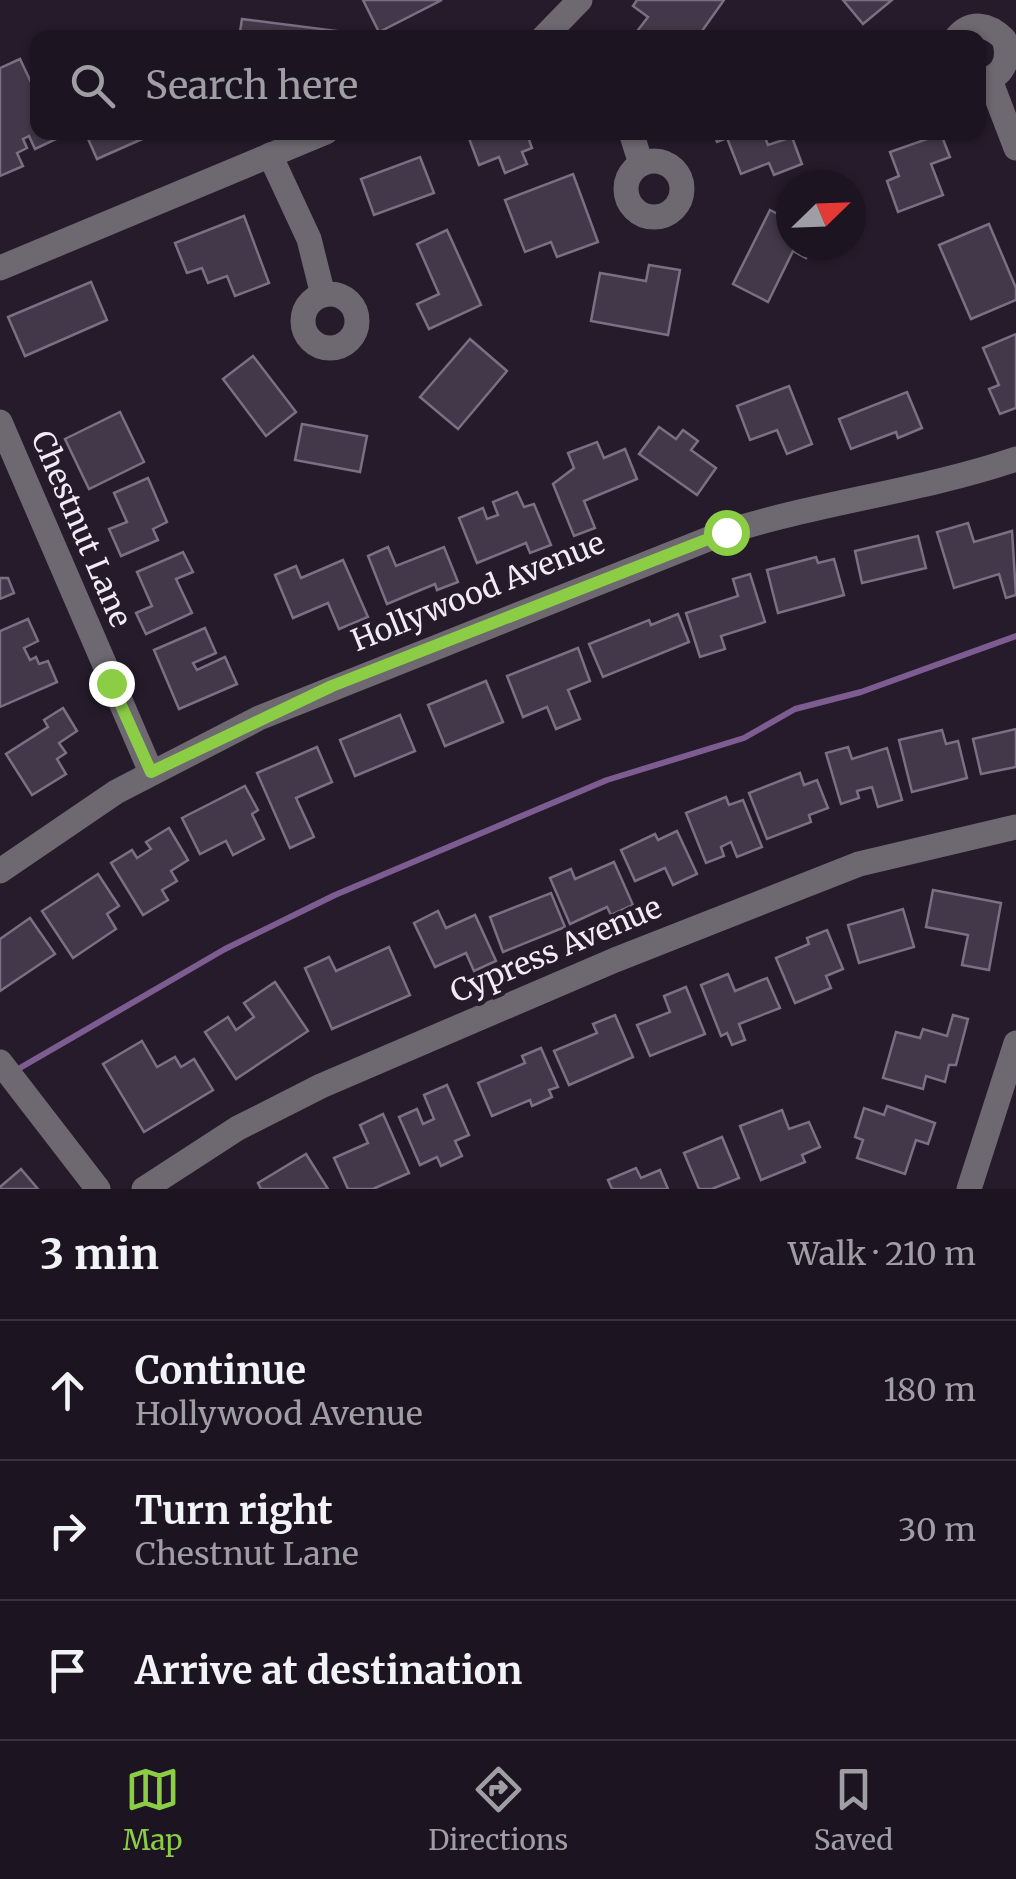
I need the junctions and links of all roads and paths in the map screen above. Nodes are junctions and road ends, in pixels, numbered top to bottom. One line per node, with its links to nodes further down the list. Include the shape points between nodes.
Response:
1 (580, 0): 2 (street)
2 (559, 30)
3 (965, 30): 4 (street, via 982,25 1004,38 1004,68)
4 (986, 80)
5 (986, 85): 8 (street)
6 (307, 140): 9 (street)
7 (634, 140): 10 (street)
8 (1016, 148)
9 (270, 155): 11 (street); 12 (street, via 309,239)
10 (641, 164)
11 (0, 268)
12 (323, 295)
13 (0, 422): 15 (street, Chestnut Lane)
14 (1016, 458): 15 (street, Hollywood Avenue, via 784,514 656,556 314,694)
15 (151, 772): 17 (street, Hollywood Avenue)
16 (1016, 826): 21 (street, Cypress Avenue, via 859,864 597,968 307,1092)
17 (0, 871)
18 (1016, 1042): 22 (street)
19 (2, 1064): 20 (street)
20 (98, 1189)
21 (144, 1189)
22 (969, 1189)

